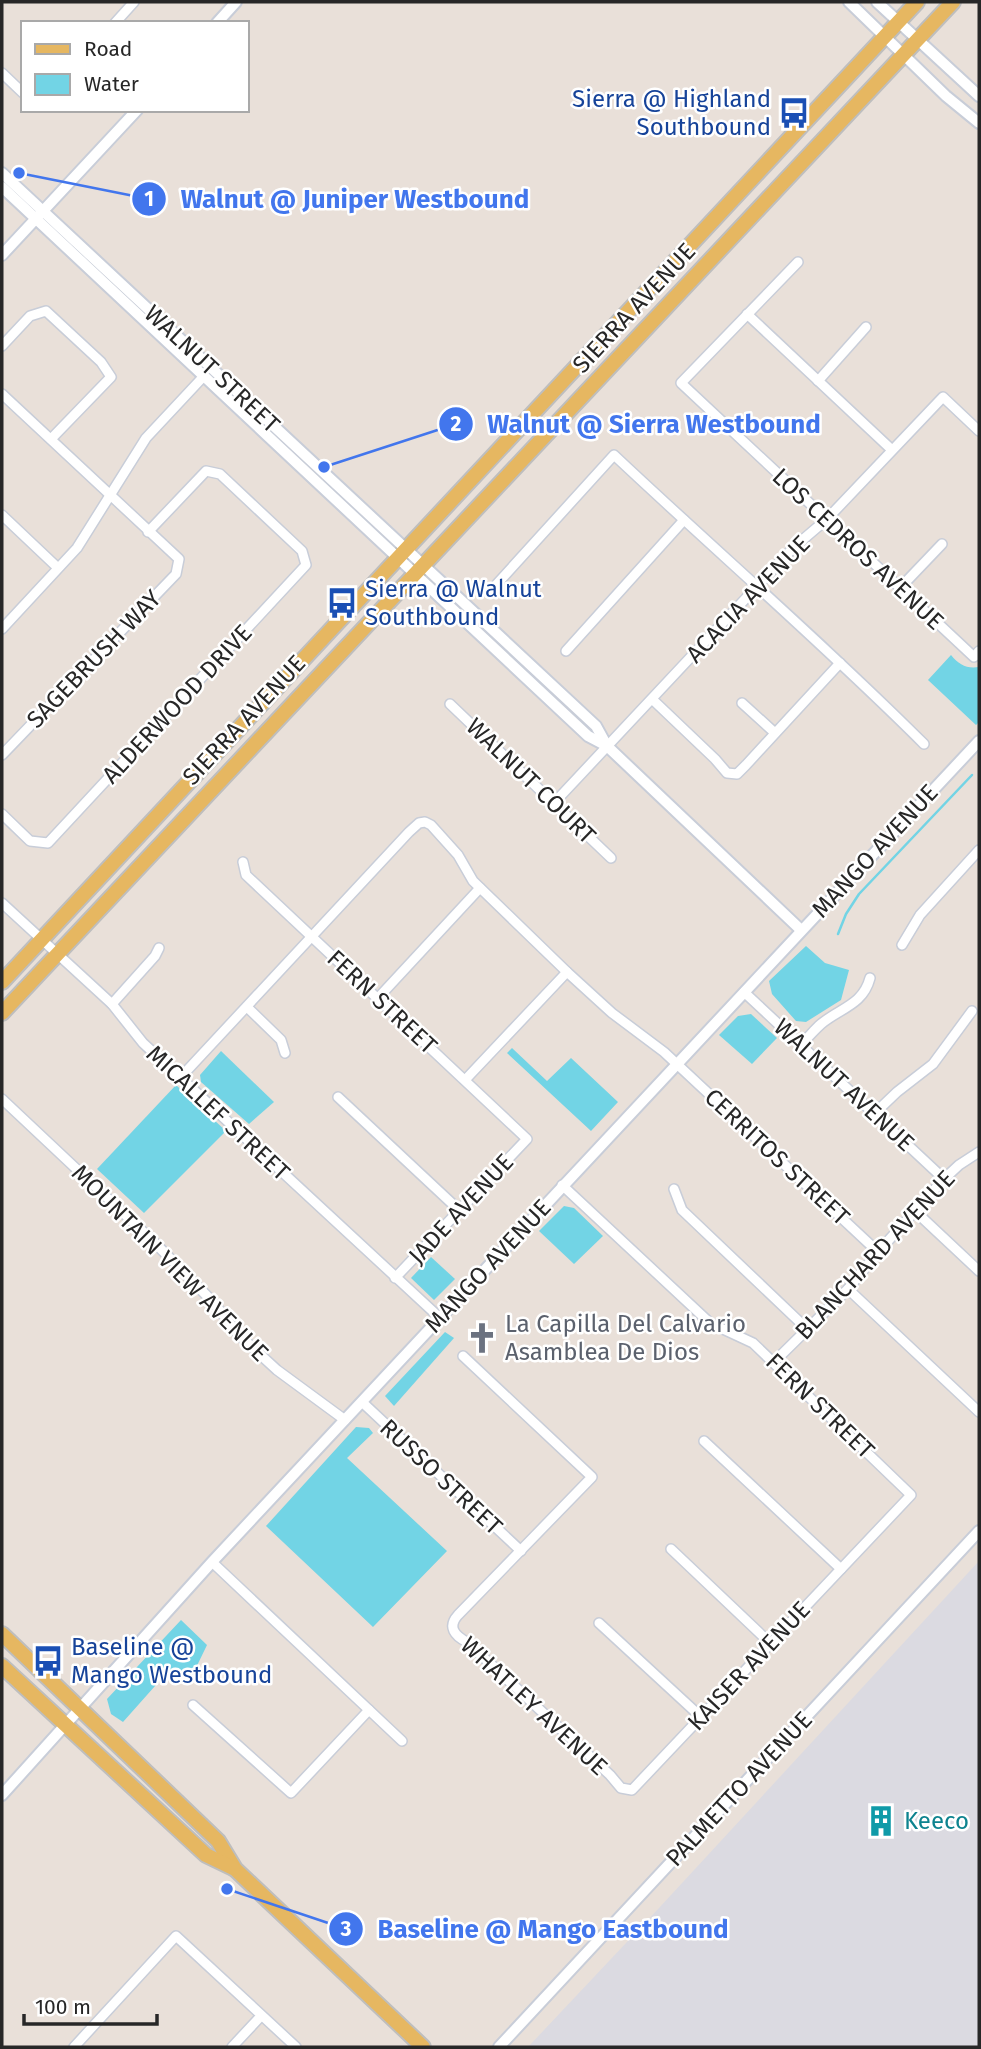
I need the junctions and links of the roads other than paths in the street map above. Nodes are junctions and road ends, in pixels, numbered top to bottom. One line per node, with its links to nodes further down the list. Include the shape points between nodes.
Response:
1 (134, 2): 7 (street)
2 (236, 2): 8 (street)
3 (849, 2): 10 (street)
4 (877, 2): 9 (street)
5 (917, 2): 9 (main road, SIERRA AVENUE)
6 (953, 2): 11 (main road, SIERRA AVENUE)
7 (117, 21)
8 (218, 21)
9 (898, 21): 10 (main road, SIERRA AVENUE); 11 (street)
10 (885, 36): 12 (street); 38 (main road, SIERRA AVENUE)
11 (918, 40): 12 (main road, SIERRA AVENUE); 15 (street)
12 (904, 55): 17 (street); 40 (main road, SIERRA AVENUE)
13 (2, 73): 14 (street)
14 (21, 91)
15 (979, 96)
16 (135, 112): 20 (street)
17 (979, 122)
18 (2, 173): 20 (street, WALNUT STREET)
19 (2, 187): 20 (street, WALNUT STREET)
20 (40, 215): 21 (street); 26 (street, WALNUT STREET); 38 (street, WALNUT STREET)
21 (2, 255)
22 (798, 262): 23 (street)
23 (747, 314): 27 (street); 34 (street, LOS CEDROS AVENUE, via 681,383)
24 (866, 327): 27 (street)
25 (2, 346): 30 (street, via 30,316 46,311 102,362 111,377)
26 (203, 377): 32 (street, via 146,438); 38 (street, WALNUT STREET)
27 (818, 381): 31 (street)
28 (2, 394): 30 (street)
29 (979, 431): 31 (street, ACACIA AVENUE, via 943,397)
30 (51, 439): 32 (street)
31 (892, 450): 34 (street, ACACIA AVENUE)
32 (110, 494): 36 (street); 39 (street, via 77,548)
33 (2, 515): 39 (street)
34 (827, 519): 42 (street, ACACIA AVENUE, via 793,548); 43 (street, LOS CEDROS AVENUE)
35 (684, 520): 41 (street, via 614,455); 42 (street); 45 (street)
36 (148, 531): 55 (street, SAGEBRUSH WAY, via 179,559 176,574); 57 (street, ALDERWOOD DRIVE, via 206,471 220,474 302,551 306,565 48,843 30,841)
37 (942, 544): 43 (street)
38 (402, 555): 40 (street, WALNUT STREET); 65 (main road, SIERRA AVENUE)
39 (58, 568): 44 (street)
40 (418, 570): 54 (street, WALNUT STREET, via 588,736); 68 (main road, SIERRA AVENUE)
41 (496, 585)
42 (760, 586): 47 (street); 48 (street, ACACIA AVENUE)
43 (900, 588): 46 (street, LOS CEDROS AVENUE)
44 (2, 629)
45 (566, 652)
46 (976, 654)
47 (841, 663): 51 (street); 53 (street)
48 (652, 699): 51 (street, via 732,775); 54 (street, ACACIA AVENUE)
49 (742, 703): 51 (street)
50 (450, 704): 56 (street, WALNUT COURT)
51 (775, 733)
52 (979, 741): 63 (street, MANGO AVENUE)
53 (924, 744)
54 (607, 746): 56 (street, ACACIA AVENUE); 63 (street, WALNUT STREET)
55 (2, 755)
56 (554, 803): 59 (street, WALNUT COURT)
57 (2, 814)
58 (979, 850): 66 (street, via 920,915)
59 (611, 858)
60 (243, 862): 64 (street, FERN STREET, via 246,875)
61 (480, 888): 64 (street, via 431,825 419,823); 69 (street, CERRITOS STREET); 73 (street)
62 (2, 903): 65 (street, MICALLEF STREET)
63 (800, 930): 72 (street, MANGO AVENUE)
64 (313, 937): 73 (street, FERN STREET); 75 (street)
65 (41, 940): 68 (street, MICALLEF STREET); 71 (main road, SIERRA AVENUE)
66 (902, 945)
67 (159, 948): 74 (street)
68 (57, 953): 74 (street, MICALLEF STREET); 77 (main road, SIERRA AVENUE)
69 (567, 972): 80 (street, CERRITOS STREET); 82 (street)
70 (870, 978): 78 (street, via 859,1000 823,1022)
71 (2, 982)
72 (744, 992): 78 (street, WALNUT AVENUE); 80 (street, MANGO AVENUE)
73 (378, 998): 82 (street, FERN STREET)
74 (112, 1004): 81 (street, MICALLEF STREET, via 143,1043)
75 (247, 1007): 79 (street, via 281,1040); 81 (street)
76 (972, 1011): 85 (street, via 942,1054)
77 (2, 1013)
78 (801, 1044): 85 (street, WALNUT AVENUE)
79 (285, 1053)
80 (677, 1063): 89 (street, MANGO AVENUE); 93 (street, CERRITOS STREET)
81 (180, 1078): 95 (street, MICALLEF STREET)
82 (465, 1080): 86 (street, FERN STREET)
83 (338, 1097): 91 (street)
84 (2, 1099): 103 (street, MOUNTAIN VIEW AVENUE, via 152,1240 256,1351)
85 (875, 1114): 88 (street, WALNUT AVENUE)
86 (527, 1139): 91 (street, JADE AVENUE)
87 (979, 1152): 88 (street, BLANCHARD AVENUE)
88 (944, 1179): 92 (street, BLANCHARD AVENUE)
89 (562, 1185): 97 (street, MANGO AVENUE); 100 (street, FERN STREET, via 710,1323 748,1339)
90 (674, 1189): 98 (street, via 682,1210)
91 (460, 1211): 95 (street, JADE AVENUE)
92 (916, 1212): 93 (street, BLANCHARD AVENUE); 94 (street)
93 (878, 1252): 96 (street, BLANCHARD AVENUE)
94 (979, 1271)
95 (395, 1278): 97 (street, MICALLEF STREET)
96 (848, 1289): 98 (street, BLANCHARD AVENUE); 102 (street)
97 (440, 1318): 101 (street, MANGO AVENUE)
98 (806, 1328): 100 (street, BLANCHARD AVENUE)
99 (463, 1356): 108 (street, via 592,1477)
100 (774, 1362): 105 (street, FERN STREET, via 911,1495)
101 (362, 1402): 103 (street, MANGO AVENUE); 108 (street, RUSSO STREET)
102 (979, 1412)
103 (345, 1420): 109 (street, MANGO AVENUE)
104 (704, 1441): 110 (street)
105 (879, 1528): 110 (street, KAISER AVENUE)
106 (979, 1531): 129 (street, PALMETTO AVENUE)
107 (671, 1549): 113 (street)
108 (521, 1551): 121 (street, WHATLEY AVENUE, via 454,1619 452,1629)
109 (212, 1562): 116 (street, MANGO AVENUE); 117 (street)
110 (841, 1569): 113 (street, KAISER AVENUE)
111 (599, 1623): 118 (street)
112 (2, 1633): 116 (main road)
113 (770, 1643): 118 (street, KAISER AVENUE)
114 (2, 1666): 119 (main road)
115 (193, 1706): 117 (street, via 291,1793)
116 (80, 1708): 119 (street, MANGO AVENUE); 123 (main road, via 218,1841)
117 (369, 1710): 120 (street)
118 (701, 1717): 121 (street, KAISER AVENUE, via 637,1787 626,1790)
119 (65, 1724): 122 (street, MANGO AVENUE); 123 (main road, via 205,1855)
120 (402, 1741)
121 (616, 1783)
122 (2, 1795)
123 (235, 1869): 128 (main road)
124 (261, 2016): 125 (street, via 176,1937); 126 (street); 127 (street)
125 (74, 2047)
126 (232, 2047)
127 (296, 2047)
128 (423, 2047)
129 (499, 2047)

